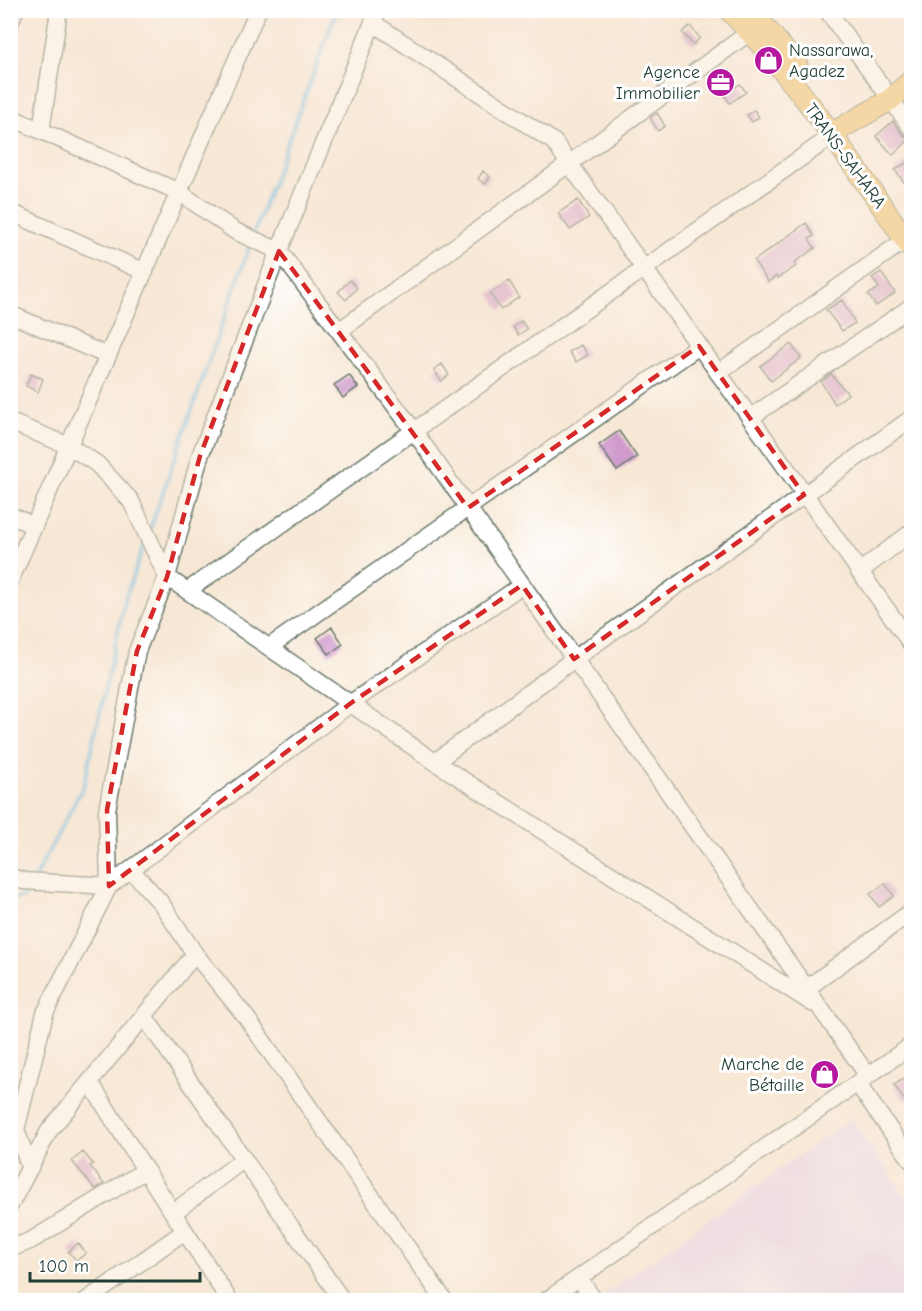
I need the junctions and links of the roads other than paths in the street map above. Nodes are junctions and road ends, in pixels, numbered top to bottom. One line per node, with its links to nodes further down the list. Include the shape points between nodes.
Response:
1 (59, 10): 12 (street)
2 (258, 10): 15 (street)
3 (729, 10): 7 (main road, TRANS-SAHARA)
4 (750, 10): 13 (main road, TRANS-SAHARA, via 800,70)
5 (827, 10): 9 (street)
6 (375, 17): 14 (street, via 554,142); 18 (street)
7 (750, 32): 13 (main road, TRANS-SAHARA); 14 (street)
8 (912, 81): 9 (main road)
9 (890, 100): 11 (street); 13 (main road)
10 (10, 117): 12 (street)
11 (912, 129)
12 (41, 131): 15 (street)
13 (837, 132): 17 (main road, TRANS-SAHARA); 19 (street)
14 (569, 163): 19 (street); 23 (street)
15 (179, 192): 18 (street, via 236,231); 20 (street)
16 (10, 212): 20 (street)
17 (909, 237): 26 (street)
18 (279, 251): 23 (street); 38 (street, via 200,456)
19 (644, 268): 24 (street); 30 (street)
20 (145, 272): 25 (street)
21 (912, 306): 27 (street)
22 (10, 314): 25 (street)
23 (339, 331): 30 (street)
24 (699, 346): 26 (street); 33 (street)
25 (108, 356): 31 (street)
26 (718, 373): 27 (street)
27 (750, 418): 32 (street)
28 (912, 418): 32 (street)
29 (10, 422): 31 (street)
30 (414, 431): 33 (street); 41 (street)
31 (69, 447): 35 (street); 38 (street, via 97,464 131,501)
32 (804, 495): 37 (street); 44 (street)
33 (468, 508): 40 (street); 43 (street)
34 (10, 515): 35 (street)
35 (34, 526): 39 (street)
36 (912, 532): 37 (street)
37 (859, 572): 42 (street)
38 (167, 577): 41 (street); 49 (street, via 137,651 107,810)
39 (10, 581)
40 (522, 585): 44 (street); 45 (street)
41 (187, 591): 43 (street)
42 (912, 645)
43 (269, 648): 45 (street)
44 (574, 658): 46 (street); 52 (street)
45 (351, 704): 46 (street); 47 (street)
46 (435, 762): 53 (street)
47 (131, 870): 49 (street); 51 (street, via 161,903)
48 (10, 877): 49 (street)
49 (109, 885): 60 (street, via 45,1013 16,1130)
50 (912, 911): 52 (street)
51 (195, 954): 54 (street); 70 (street, via 246,1017)
52 (806, 989): 53 (street)
53 (820, 1008): 56 (street)
54 (144, 1016): 57 (street); 58 (street)
55 (912, 1045): 56 (street)
56 (862, 1079): 59 (street); 66 (street)
57 (90, 1082): 60 (street, via 49,1131); 61 (street)
58 (244, 1159): 63 (street); 69 (street)
59 (912, 1161)
60 (30, 1168): 62 (street)
61 (144, 1171): 63 (street); 65 (street, via 32,1240)
62 (10, 1205)
63 (174, 1212): 64 (street)
64 (185, 1231): 67 (street); 68 (street)
65 (10, 1249)
66 (579, 1278): 71 (street); 72 (street)
67 (87, 1300)
68 (229, 1300)
69 (342, 1300)
70 (444, 1300)
71 (547, 1300)
72 (594, 1300)

